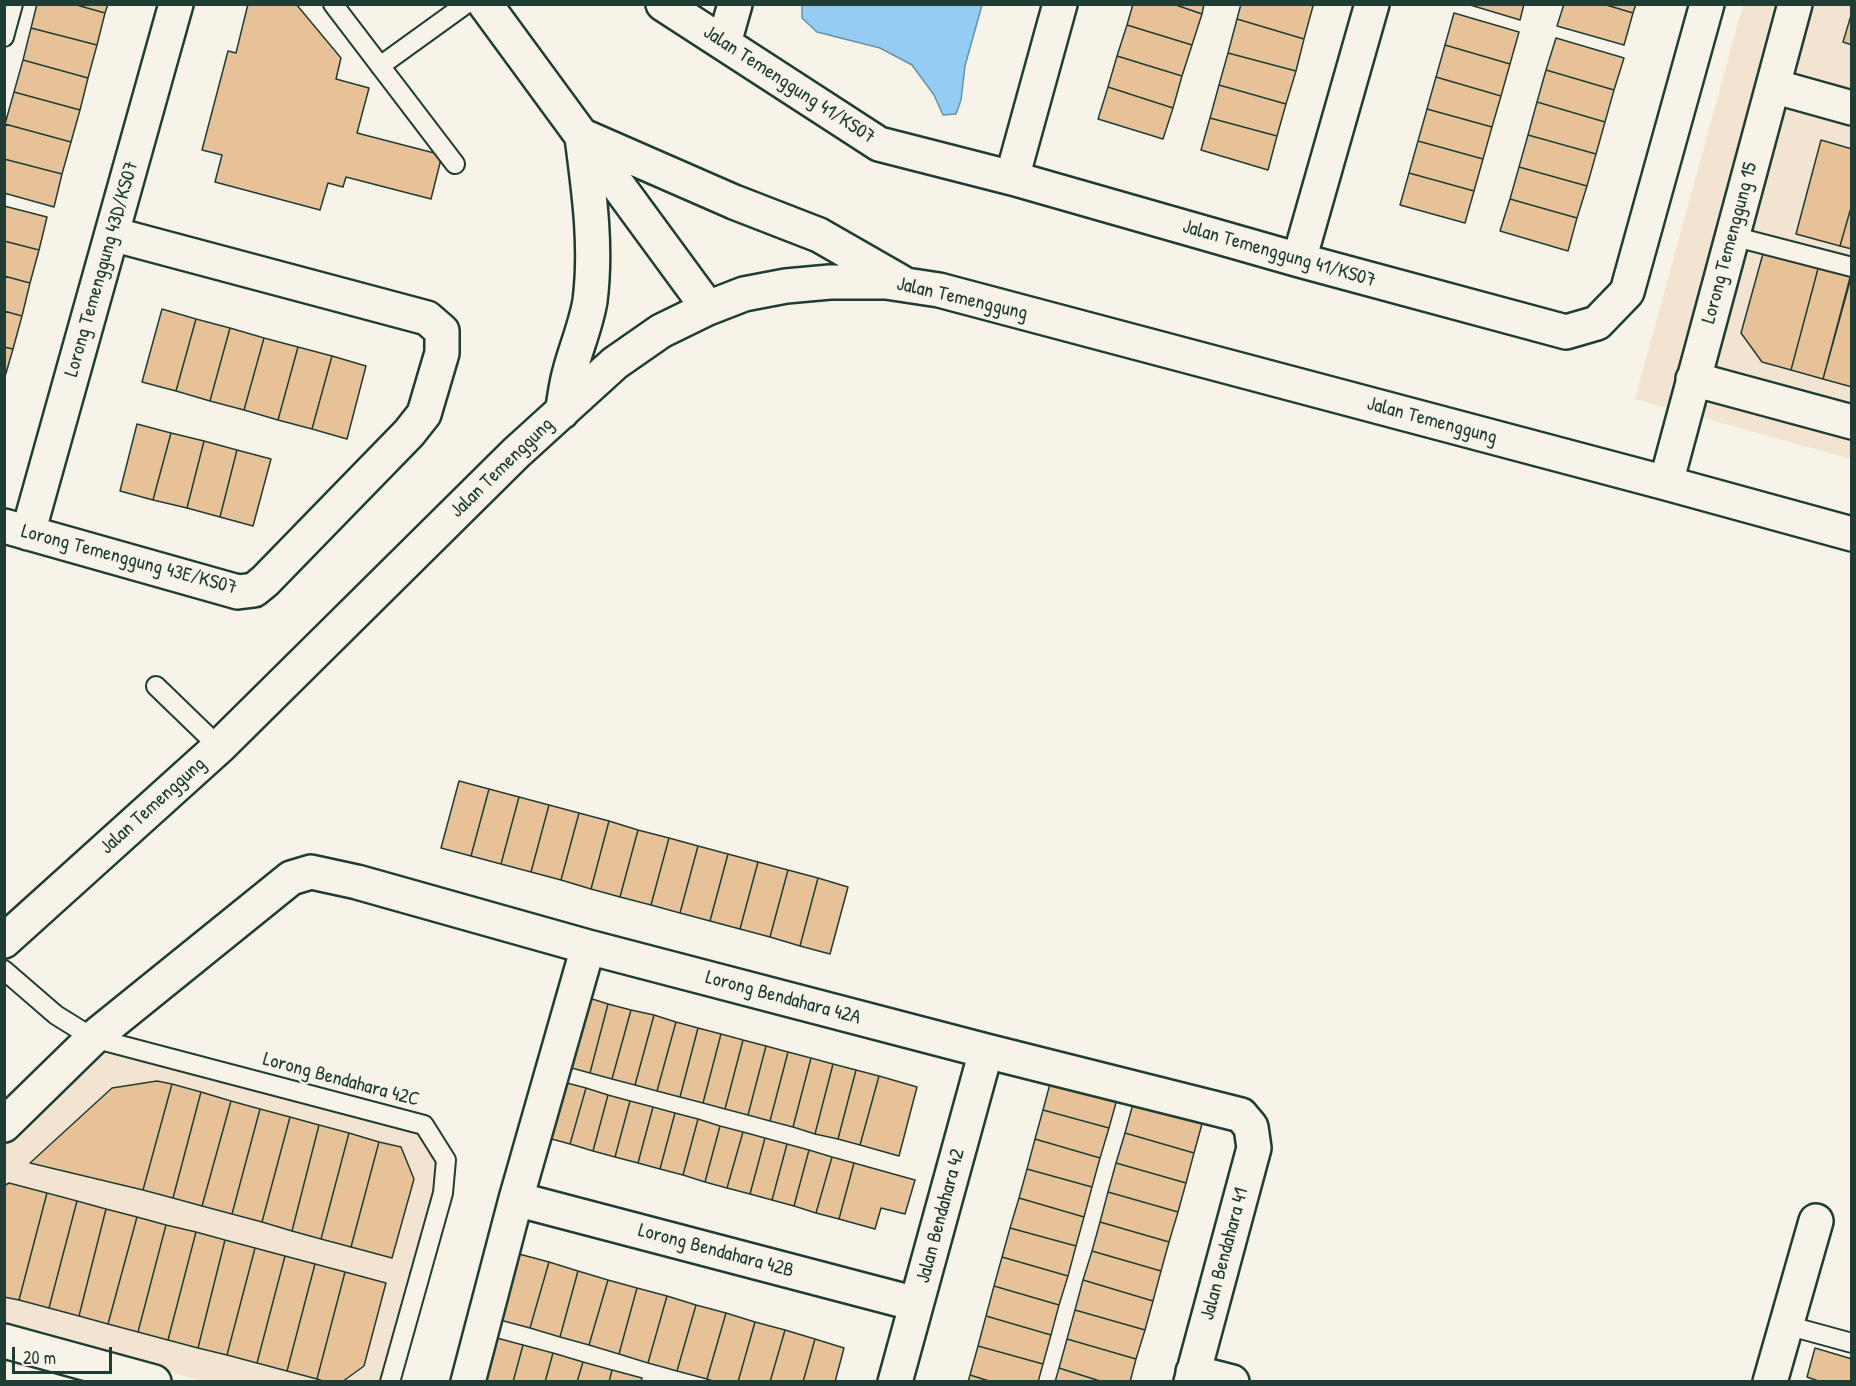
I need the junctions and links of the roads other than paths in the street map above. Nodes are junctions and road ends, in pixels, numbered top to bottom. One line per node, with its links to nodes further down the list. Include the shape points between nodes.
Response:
1 (13, 4): 12 (lane)
2 (176, 4): 20 (street, Lorong Temenggung 43D/KS07)
3 (333, 4): 14 (lane)
4 (466, 4): 14 (lane)
5 (485, 4): 17 (street)
6 (663, 4): 13 (street, Jalan Temenggung 41/KS07)
7 (735, 4): 13 (street)
8 (1060, 4): 19 (street)
9 (1372, 4): 22 (street)
10 (1707, 4): 22 (street, Jalan Temenggung 41/KS07, via 1627,292 1597,323 1566,332)
11 (1795, 4): 15 (street, Lorong Temenggung 15)
12 (4, 37)
13 (724, 43): 19 (street, Jalan Temenggung 41/KS07, via 879,144)
14 (380, 66): 18 (lane)
15 (1773, 86): 16 (street); 21 (street, Lorong Temenggung 15)
16 (1851, 108)
17 (582, 135): 24 (street, via 819,235); 25 (street); 27 (street, via 593,226 592,273 588,311)
18 (455, 164)
19 (1012, 178): 22 (street, Jalan Temenggung 41/KS07)
20 (112, 234): 30 (street, Lorong Temenggung 43D/KS07); 30 (street, Lorong Temenggung 43E/KS07, via 427,318 442,331 442,353 424,414 410,433 254,590 238,592)
21 (1732, 236): 23 (lane); 26 (street, Lorong Temenggung 15)
22 (1299, 260)
23 (1851, 267)
24 (908, 286): 25 (street, Jalan Temenggung, via 830,282 786,286 744,294); 29 (street, Jalan Temenggung)
25 (708, 308): 27 (street, Jalan Temenggung, via 661,331 615,363)
26 (1693, 379): 28 (street); 29 (street, Lorong Temenggung 15)
27 (562, 412): 33 (street, Jalan Temenggung)
28 (1851, 422)
29 (1666, 483): 31 (street, Jalan Temenggung)
30 (16, 529)
31 (1851, 534)
32 (156, 686): 33 (lane)
33 (219, 747): 34 (street, Jalan Temenggung)
34 (4, 941)
35 (588, 947): 37 (street, Lorong Bendahara 42A, via 311,872 291,878); 38 (street, Lorong Bendahara 42A); 41 (street)
36 (4, 970): 37 (lane, Lorong Bendahara 42C, via 56,1015)
37 (93, 1038): 39 (street); 49 (lane, Lorong Bendahara 42C, via 424,1125 446,1160 443,1193)
38 (986, 1051): 40 (street, Lorong Bendahara 42A, via 1241,1115); 43 (street, Jalan Bendahara 42)
39 (4, 1125)
40 (1251, 1127): 47 (street, Jalan Bendahara 41, via 1254,1148)
41 (516, 1199): 43 (street, Lorong Bendahara 42B); 50 (street)
42 (1816, 1221): 44 (street)
43 (916, 1304): 51 (street, Jalan Bendahara 42)
44 (1786, 1326): 46 (lane); 53 (street)
45 (4, 1341): 48 (street)
46 (1851, 1343)
47 (1192, 1377): 52 (street)
48 (154, 1382)
49 (390, 1382)
50 (468, 1382)
51 (895, 1382)
52 (1232, 1382)
53 (1770, 1382)

